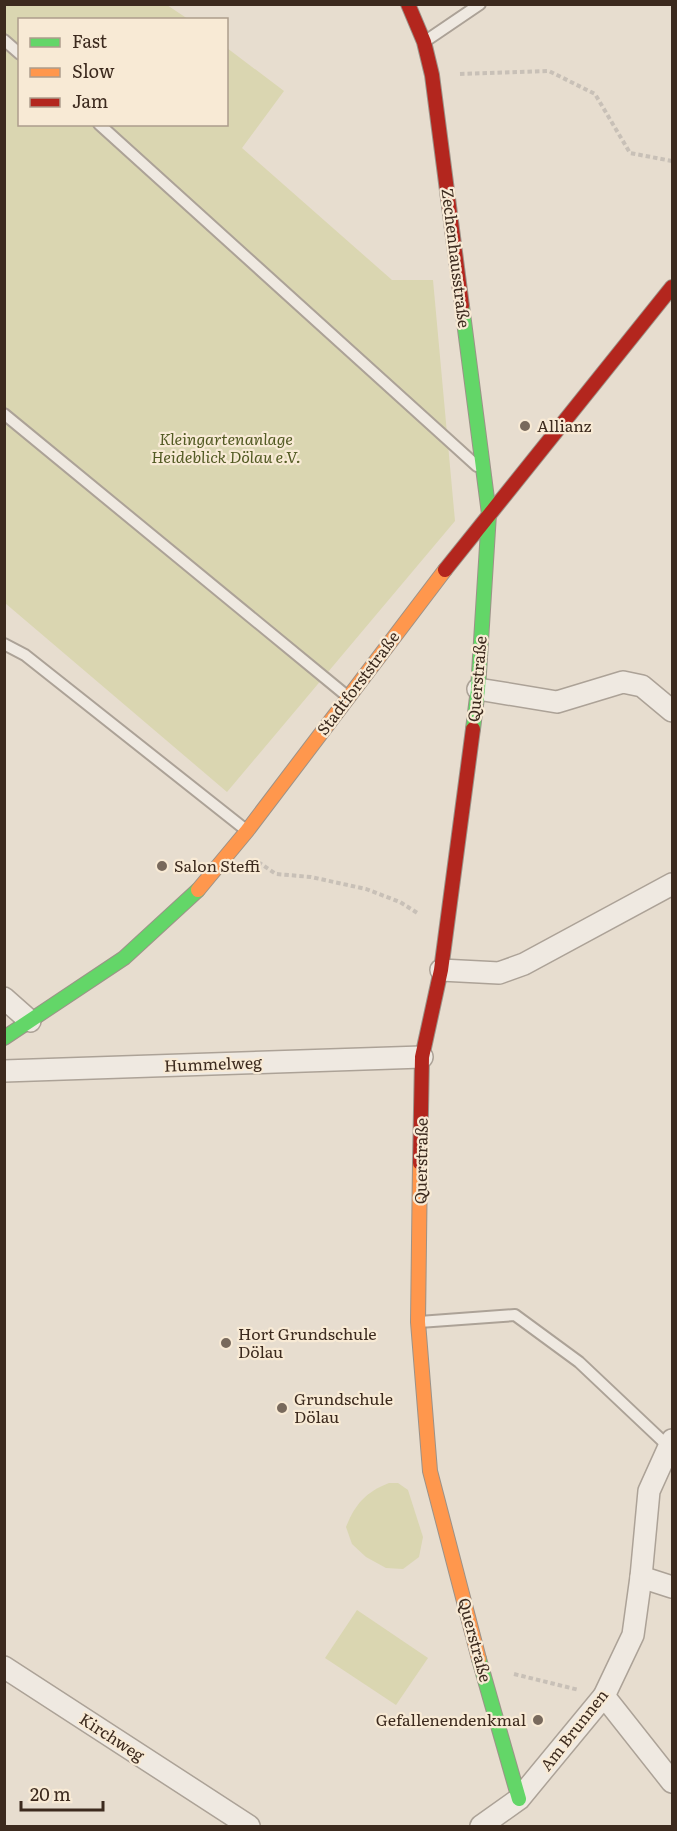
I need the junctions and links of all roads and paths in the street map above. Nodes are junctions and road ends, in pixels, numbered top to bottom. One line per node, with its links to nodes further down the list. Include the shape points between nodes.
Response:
1 (408, 4): 4 (street, Zechenhausstraße)
2 (480, 4): 4 (lane)
3 (4, 40): 5 (lane)
4 (424, 42): 6 (street, Zechenhausstraße)
5 (18, 52)
6 (432, 75): 8 (path, via 549,71 596,93 630,153); 11 (street, Zechenhausstraße)
7 (101, 126): 11 (lane)
8 (672, 161)
9 (672, 287): 12 (street, Stadtforststraße)
10 (4, 414): 15 (lane)
11 (484, 472): 12 (street, Zechenhausstraße)
12 (489, 514): 14 (street, Querstraße); 15 (street, Stadtforststraße)
13 (4, 644): 17 (lane, via 25,655)
14 (478, 689): 16 (street, via 557,702 623,682 642,686); 20 (street, Querstraße)
15 (348, 697): 17 (street, Stadtforststraße)
16 (672, 711)
17 (247, 831): 18 (street, Stadtforststraße)
18 (235, 846): 20 (path, via 276,874 366,889 400,902); 23 (street, Stadtforststraße, via 186,903 124,958)
19 (672, 884): 21 (street, via 524,964 499,973)
20 (446, 935): 21 (street, Querstraße)
21 (441, 970): 25 (street, Querstraße)
22 (4, 998): 23 (street)
23 (30, 1021): 24 (street, Stadtforststraße)
24 (4, 1038)
25 (422, 1057): 26 (street, Hummelweg); 27 (street, Querstraße)
26 (4, 1071)
27 (418, 1322): 28 (lane, via 515,1316 579,1362); 31 (street, Querstraße, via 430,1471)
28 (671, 1443): 29 (street, Am Brunnen, via 649,1491)
29 (641, 1576): 30 (street); 33 (street, Am Brunnen, via 633,1635)
30 (672, 1587)
31 (481, 1666): 33 (path); 35 (street, Querstraße)
32 (4, 1667): 36 (street, Kirchweg)
33 (604, 1696): 34 (street); 35 (street, Am Brunnen)
34 (672, 1782)
35 (519, 1799): 37 (street, Am Brunnen)
36 (249, 1827)
37 (482, 1827)

